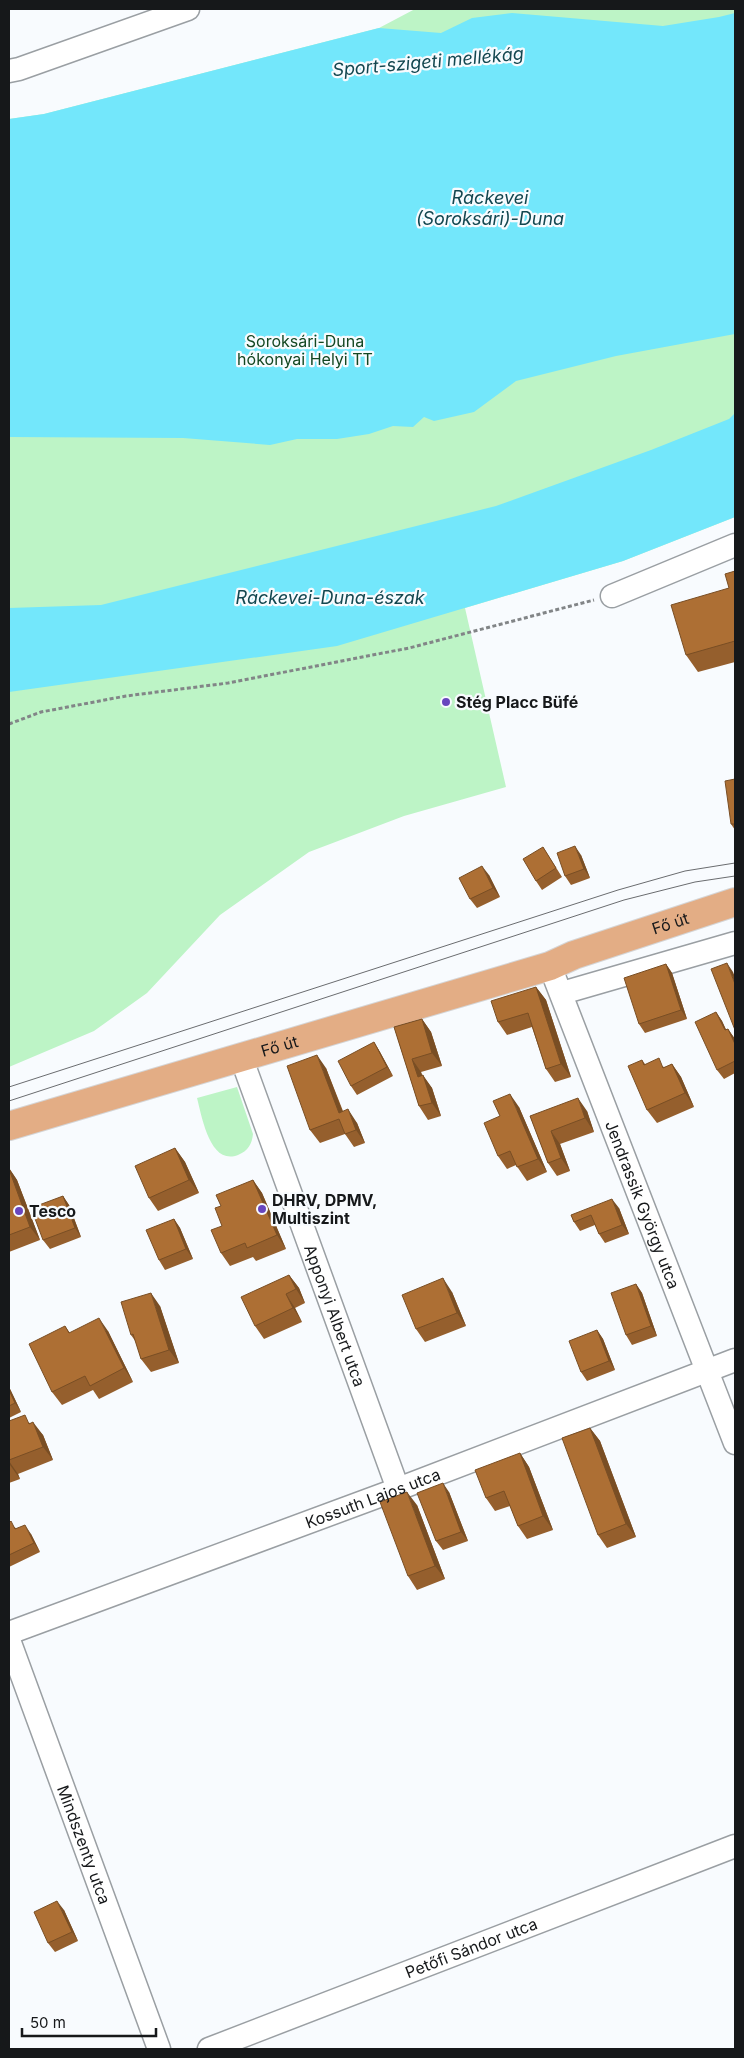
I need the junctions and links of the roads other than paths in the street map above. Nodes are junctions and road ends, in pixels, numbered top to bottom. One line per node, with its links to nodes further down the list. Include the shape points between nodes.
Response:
1 (188, 9): 2 (street)
2 (9, 71)
3 (735, 545): 4 (street)
4 (612, 596)
5 (735, 902): 8 (main road, Fő út, via 574,955)
6 (735, 915): 8 (main road, Fő út, via 577,962)
7 (735, 943): 9 (street)
8 (550, 966): 9 (street, Jendrassik György utca); 10 (main road, Fő út)
9 (562, 993): 13 (street, Jendrassik György utca)
10 (241, 1057): 11 (main road, Fő út); 15 (street, Apponyi Albert utca)
11 (9, 1126)
12 (735, 1360): 13 (street, Kossuth Lajos utca)
13 (708, 1371): 14 (street, Jendrassik György utca); 15 (street, Kossuth Lajos utca)
14 (735, 1443)
15 (398, 1489): 16 (street, Kossuth Lajos utca)
16 (9, 1633)
17 (9, 1640): 19 (street, Mindszenty utca)
18 (735, 1846): 20 (street, Petőfi Sándor utca)
19 (159, 2049)
20 (209, 2049)

